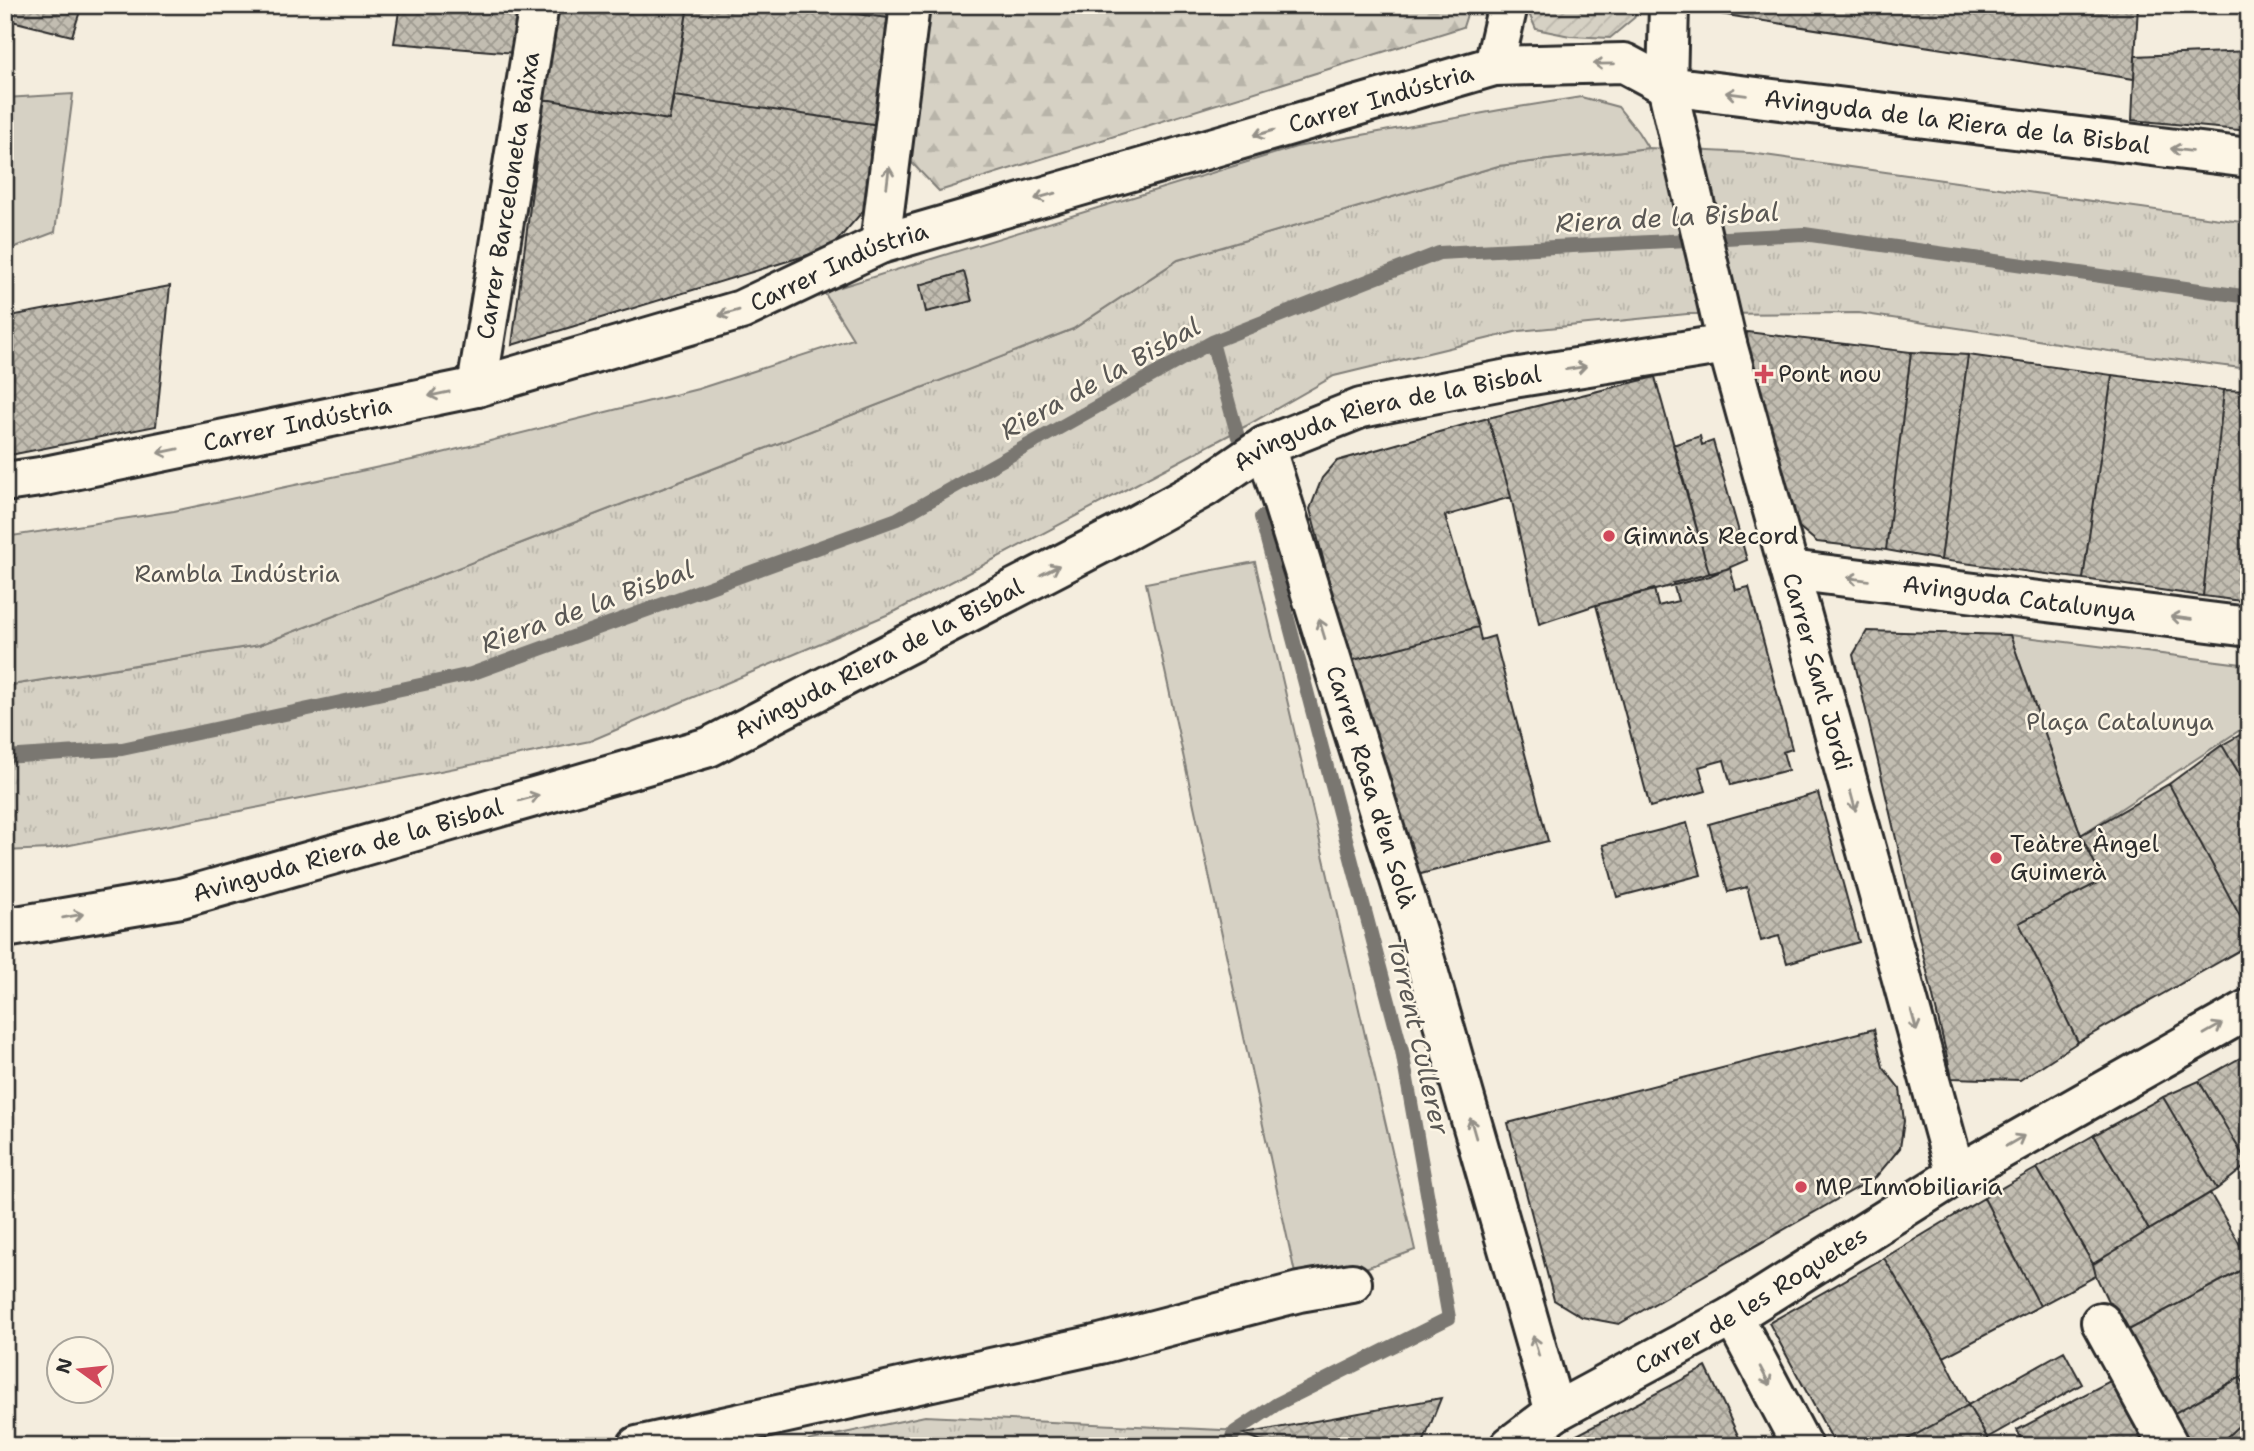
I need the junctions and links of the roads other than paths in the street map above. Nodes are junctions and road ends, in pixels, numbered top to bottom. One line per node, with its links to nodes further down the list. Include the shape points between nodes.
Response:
1 (539, 5): 10 (street, Carrer Barceloneta Baixa)
2 (910, 5): 8 (street, one-way to 2)
3 (1508, 5): 5 (street)
4 (1670, 5): 6 (street, Carrer Sant Jordi)
5 (1494, 66): 6 (street, Carrer Indústria, one-way to 5, via 1624,63); 8 (street, Carrer Indústria, one-way to 8)
6 (1667, 86): 7 (street, Avinguda de la Riera de la Bisbal, one-way to 6); 9 (street, Carrer Sant Jordi)
7 (2249, 158)
8 (880, 244): 10 (street, Carrer Indústria, one-way to 10, via 741,310)
9 (1724, 329): 11 (street, Avinguda Riera de la Bisbal, one-way to 9, via 1361,408); 13 (street, Carrer Sant Jordi)
10 (477, 387): 12 (street, Carrer Indústria, one-way to 12)
11 (1265, 446): 15 (street, Avinguda Riera de la Bisbal, one-way to 11, via 181,898 709,747 1120,534 1205,487); 21 (street, Carrer Rasa d'en Solà, one-way to 11, via 1425,960)
12 (5, 482)
13 (1790, 570): 14 (street, Avinguda Catalunya, one-way to 13); 17 (street, Carrer Sant Jordi, one-way to 17)
14 (2249, 627)
15 (5, 928)
16 (2249, 1009): 17 (street, Carrer de les Roquetes, one-way to 16)
17 (1956, 1175): 19 (street, Carrer de les Roquetes)
18 (1352, 1283): 22 (street)
19 (1733, 1316): 21 (street, Carrer de les Roquetes); 24 (street, one-way to 24)
20 (2101, 1322): 25 (street)
21 (1555, 1412): 23 (street, Carrer de les Roquetes)
22 (638, 1446)
23 (1510, 1446)
24 (1802, 1446)
25 (2169, 1446)

